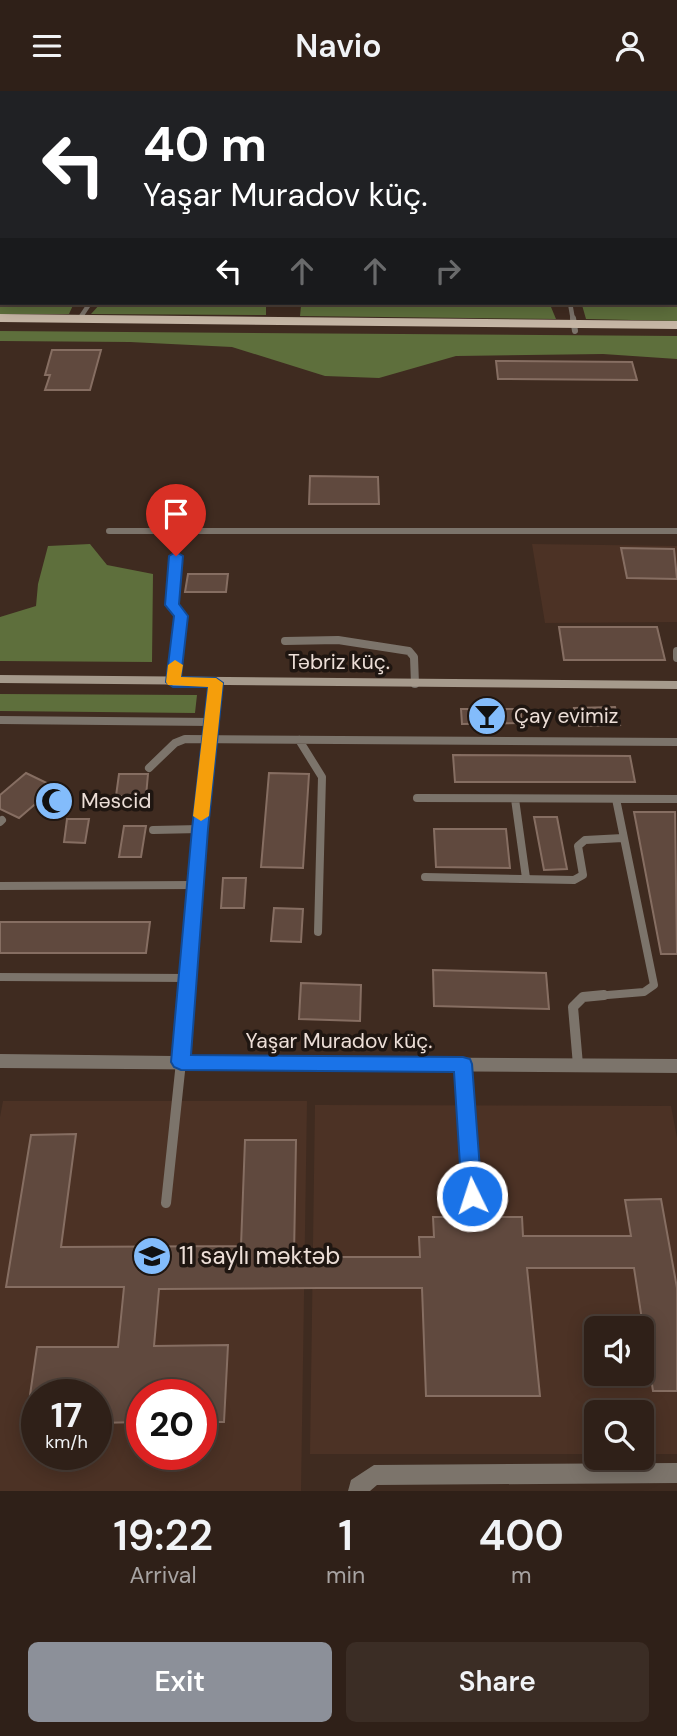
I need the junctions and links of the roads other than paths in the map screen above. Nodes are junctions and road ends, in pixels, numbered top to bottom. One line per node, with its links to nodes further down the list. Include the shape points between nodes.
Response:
1 (89, 305): 3 (lane)
2 (570, 305): 7 (lane)
3 (80, 318): 4 (main road); 7 (main road)
4 (0, 319)
5 (677, 325): 7 (main road)
6 (0, 326): 7 (main road)
7 (575, 327): 8 (main road)
8 (677, 332)
9 (109, 531): 10 (lane)
10 (178, 531): 11 (lane); 16 (lane, via 172,605 181,616)
11 (677, 531)
12 (285, 641): 18 (lane, via 338,640 409,651 414,657)
13 (677, 651): 14 (lane)
14 (677, 658)
15 (0, 679): 16 (main road, Təbriz küç.)
16 (173, 682): 17 (main road, Təbriz küç.)
17 (216, 683): 18 (main road, Təbriz küç.); 21 (street)
18 (415, 684): 19 (main road, Təbriz küç.)
19 (677, 685)
20 (0, 720): 21 (lane)
21 (211, 722): 22 (street)
22 (209, 739): 23 (lane); 25 (lane, via 175,743); 31 (street)
23 (299, 740): 24 (lane); 37 (lane, via 322,776)
24 (677, 742)
25 (149, 768)
26 (417, 799): 27 (lane)
27 (515, 799): 28 (lane); 34 (lane)
28 (616, 799): 29 (lane); 32 (lane)
29 (677, 799)
30 (153, 829): 31 (lane)
31 (200, 829): 36 (street)
32 (623, 838): 34 (lane, via 585,840 578,846 583,874 574,880); 43 (lane, via 654,985 644,992 583,997 573,1007)
33 (425, 877): 34 (lane)
34 (526, 878)
35 (0, 885): 36 (lane)
36 (195, 885): 39 (street)
37 (318, 932)
38 (0, 977): 39 (lane)
39 (188, 978): 41 (street)
40 (0, 1061): 41 (street, Yaşar Muradov küç.)
41 (181, 1062): 42 (street, Yaşar Muradov küç.); 46 (lane)
42 (463, 1064): 43 (street, Yaşar Muradov küç.); 45 (lane)
43 (578, 1065): 44 (street, Yaşar Muradov küç.)
44 (677, 1066)
45 (472, 1196)
46 (166, 1203)
47 (677, 1473): 48 (street, via 374,1475)
48 (358, 1491)

